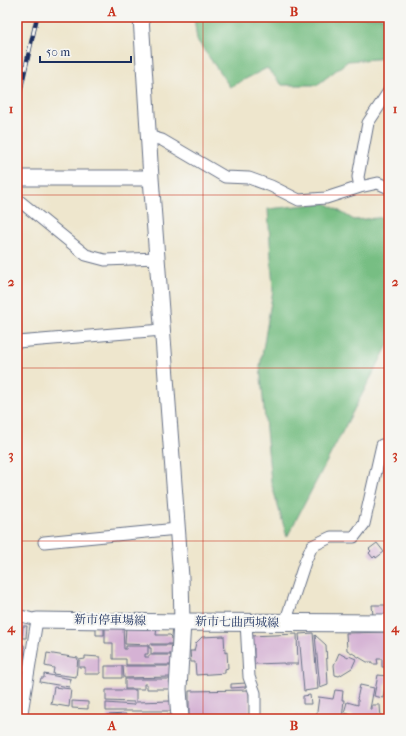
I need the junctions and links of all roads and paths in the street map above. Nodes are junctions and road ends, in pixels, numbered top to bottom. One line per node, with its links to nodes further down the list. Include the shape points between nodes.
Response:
1 (141, 17): 3 (street)
2 (389, 91): 6 (street, via 368,123 358,176)
3 (148, 136): 5 (street); 6 (street, via 162,140 225,177 249,178 299,200 326,198)
4 (17, 178): 5 (street)
5 (150, 178): 9 (street)
6 (360, 187): 7 (street, via 378,183)
7 (389, 188)
8 (17, 199): 9 (street, via 86,254 105,260)
9 (157, 258): 10 (street)
10 (162, 330): 11 (street); 13 (street)
11 (17, 342)
12 (382, 445): 19 (street, via 364,524 354,537 331,537 312,546)
13 (177, 529): 14 (street); 17 (street)
14 (44, 542)
15 (17, 615): 16 (street)
16 (37, 620): 17 (street, 新市停車場線); 21 (street)
17 (182, 622): 18 (main road, 新市七曲西城線); 22 (main road, 新市七曲西城線, via 178,689)
18 (246, 622): 19 (main road, 新市七曲西城線); 23 (street, via 249,678 255,693)
19 (285, 623): 20 (main road, 新市七曲西城線)
20 (389, 623)
21 (21, 719)
22 (180, 719)
23 (255, 719)

